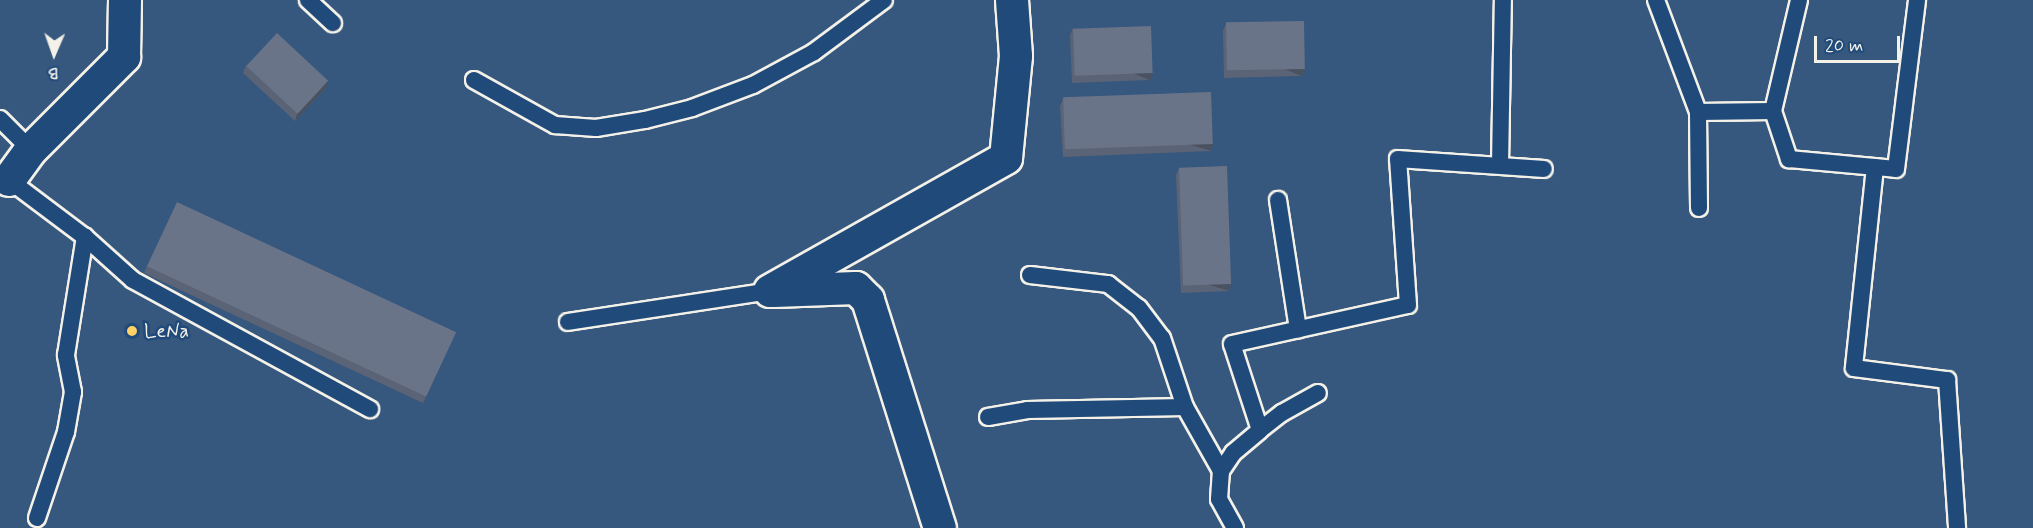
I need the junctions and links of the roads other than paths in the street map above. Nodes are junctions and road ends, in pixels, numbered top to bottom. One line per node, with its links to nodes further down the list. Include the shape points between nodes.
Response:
1 (125, 0): 14 (street, via 124,57)
2 (308, 0): 9 (lane)
3 (884, 0): 10 (lane, via 814,52 753,85 692,108 645,120 596,128 555,125)
4 (1012, 0): 23 (street, via 1016,56 1006,158)
5 (1503, 0): 15 (lane)
6 (1656, 0): 12 (lane)
7 (1798, 0): 11 (lane)
8 (1917, 0): 16 (lane, via 1896,169)
9 (333, 23)
10 (474, 80)
11 (1773, 111): 12 (lane); 16 (lane, via 1789,159)
12 (1698, 112): 20 (lane)
13 (0, 119): 14 (lane)
14 (31, 150): 18 (street)
15 (1500, 165): 17 (lane); 25 (lane, via 1398,159 1408,305)
16 (1875, 167): 35 (lane, via 1854,368 1947,380)
17 (1544, 169)
18 (9, 180): 21 (lane)
19 (1278, 200): 25 (lane)
20 (1699, 208)
21 (85, 237): 28 (lane, via 133,280); 32 (lane, via 66,355 73,392 66,432)
22 (1030, 274): 27 (lane, via 1108,284 1139,308 1162,338)
23 (771, 291): 24 (lane); 33 (street, via 856,288 868,300)
24 (568, 322)
25 (1298, 329): 30 (lane, via 1232,344)
26 (1318, 393): 30 (lane)
27 (1185, 407): 29 (lane, via 1027,410); 31 (lane)
28 (370, 409)
29 (988, 417)
30 (1260, 430): 31 (lane, via 1233,453)
31 (1221, 471): 34 (lane, via 1219,499)
32 (37, 518)
33 (940, 528)
34 (1235, 528)
35 (1957, 528)

